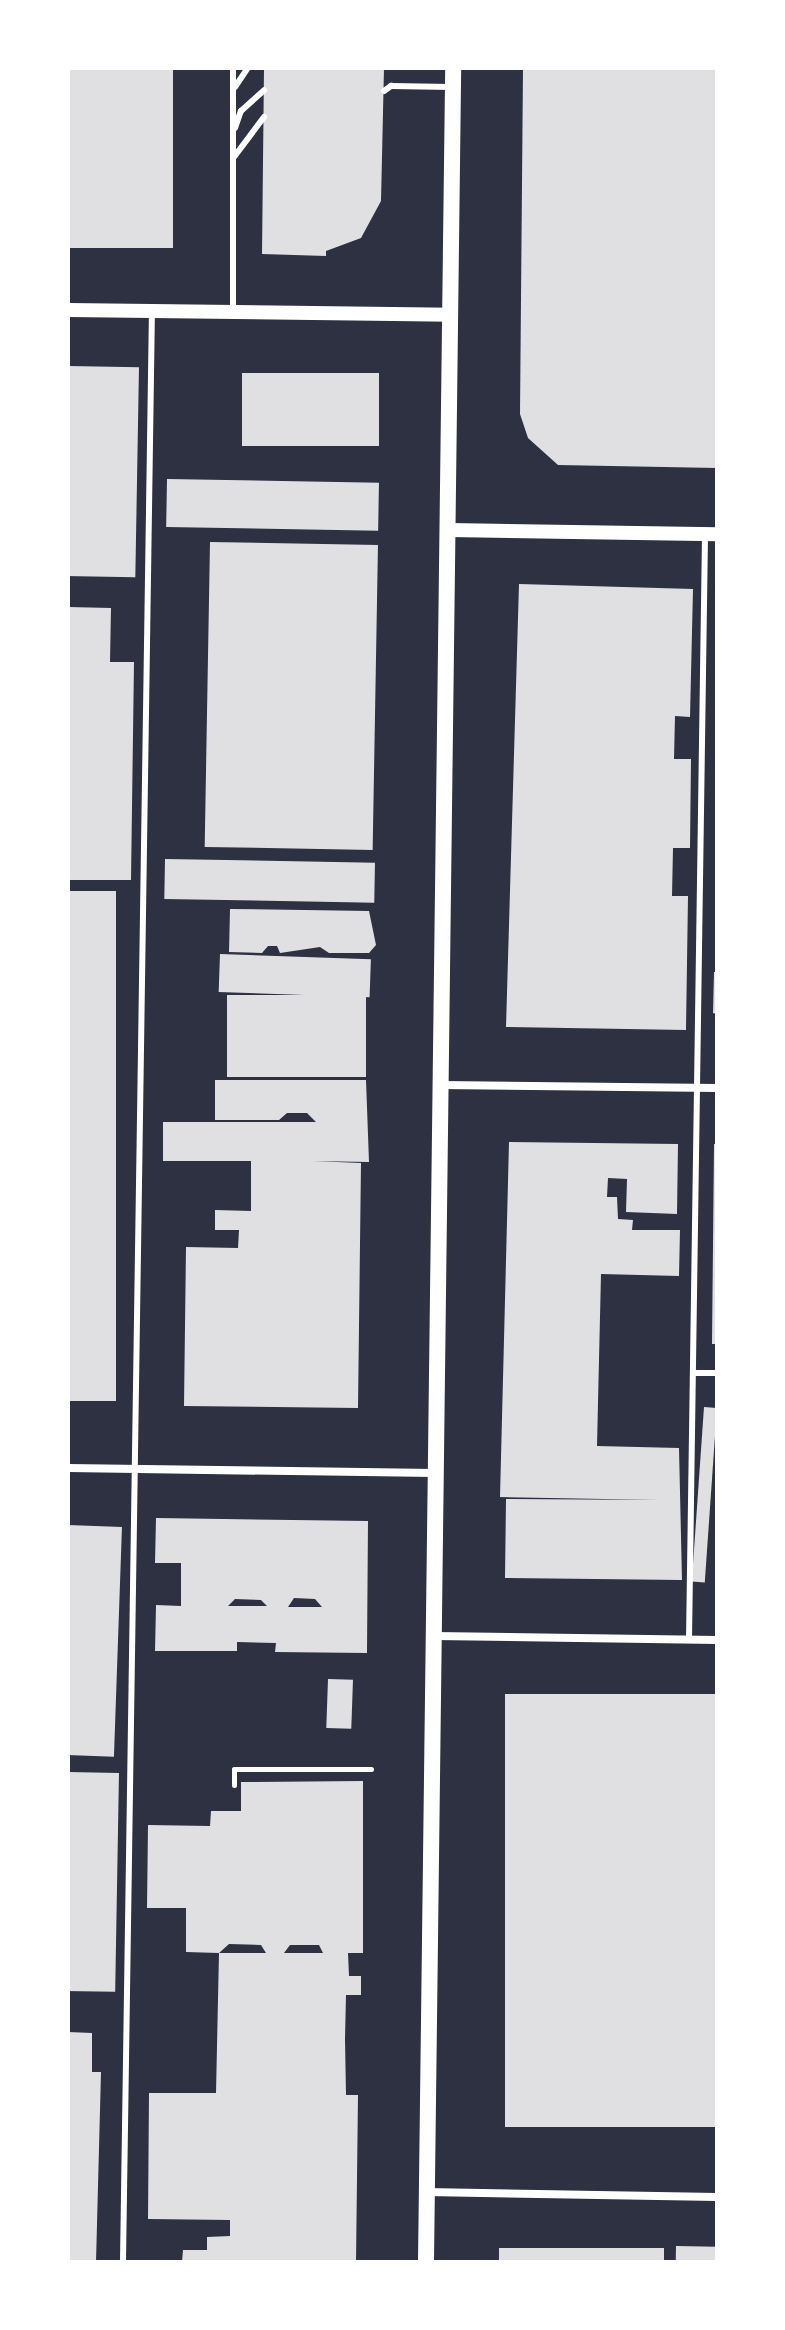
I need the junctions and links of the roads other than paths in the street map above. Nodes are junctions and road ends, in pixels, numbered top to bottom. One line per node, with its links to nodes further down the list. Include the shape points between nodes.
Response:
1 (233, 68): 6 (lane)
2 (248, 68): 6 (lane)
3 (453, 68): 5 (main road)
4 (386, 86): 5 (lane)
5 (453, 87): 14 (main road)
6 (233, 90): 9 (lane)
7 (264, 90): 9 (lane, via 241,111)
8 (264, 117): 10 (lane)
9 (233, 135): 10 (lane)
10 (233, 160): 13 (lane)
11 (68, 310): 12 (street)
12 (152, 311): 13 (street); 23 (lane)
13 (233, 312): 14 (street)
14 (451, 315): 15 (main road)
15 (449, 530): 16 (street); 17 (main road)
16 (711, 534): 18 (lane)
17 (441, 1085): 18 (street); 24 (main road)
18 (696, 1088): 19 (street); 20 (lane)
19 (717, 1088)
20 (693, 1373): 21 (lane); 26 (lane)
21 (717, 1373)
22 (68, 1468): 23 (street)
23 (135, 1469): 24 (street); 30 (lane)
24 (436, 1473): 25 (main road)
25 (434, 1636): 26 (street); 28 (main road)
26 (689, 1640): 27 (street)
27 (717, 1640)
28 (426, 2192): 29 (street); 31 (main road)
29 (717, 2197)
30 (123, 2262)
31 (426, 2262)

